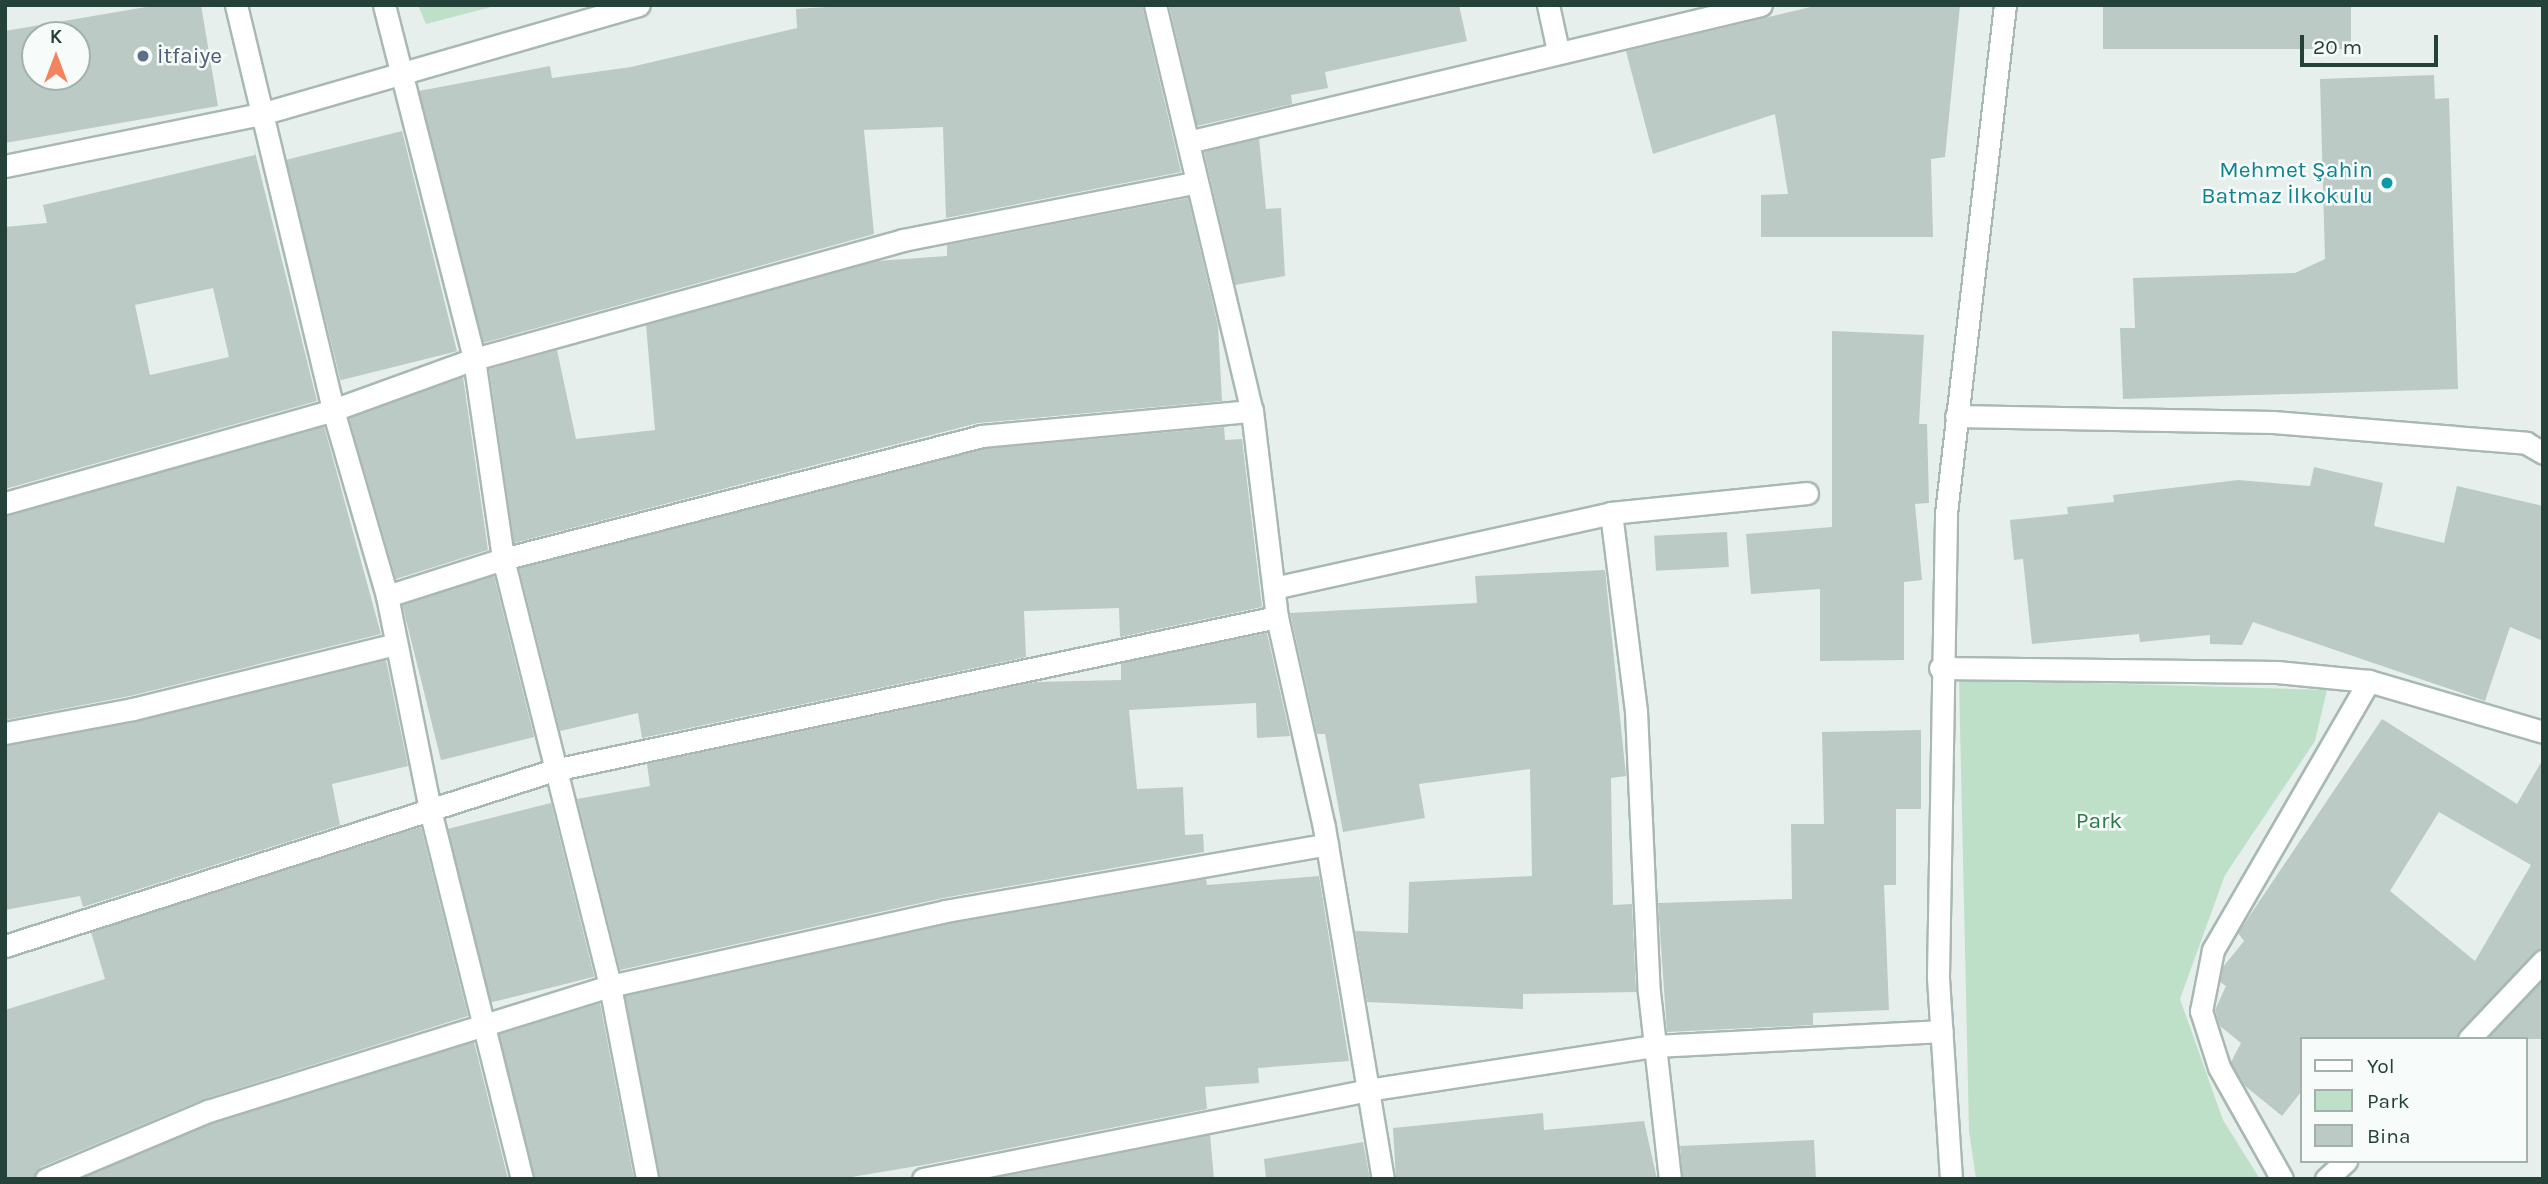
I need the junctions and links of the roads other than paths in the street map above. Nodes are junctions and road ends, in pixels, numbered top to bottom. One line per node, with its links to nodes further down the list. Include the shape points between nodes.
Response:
1 (236, 5): 10 (street)
2 (384, 5): 9 (street)
3 (639, 5): 9 (street)
4 (1155, 5): 11 (street)
5 (1548, 5): 8 (street)
6 (1761, 5): 8 (street)
7 (2006, 5): 17 (street)
8 (1558, 51): 11 (street)
9 (399, 72): 10 (street); 14 (street)
10 (261, 114): 12 (street); 15 (street)
11 (1188, 142): 13 (street)
12 (5, 166)
13 (1194, 183): 14 (street, via 903,240); 16 (street)
14 (474, 359): 15 (street); 22 (street)
15 (333, 410): 20 (street); 24 (street)
16 (1252, 411): 22 (street, via 981,436); 23 (street)
17 (1956, 416): 18 (street, via 2273,422 2526,443); 27 (street)
18 (2543, 453)
19 (1807, 493): 21 (street)
20 (5, 503)
21 (1611, 513): 23 (street); 40 (street, via 1636,711)
22 (503, 559): 24 (street); 31 (street)
23 (1274, 588): 25 (street)
24 (387, 596): 26 (street)
25 (1277, 617): 31 (street); 33 (street)
26 (395, 643): 30 (street, via 133,709); 32 (street)
27 (1940, 668): 28 (street, via 2277,672); 38 (street)
28 (2369, 681): 29 (street); 50 (street, via 2213,950 2201,1011 2219,1067)
29 (2543, 732)
30 (5, 733)
31 (554, 770): 32 (street); 36 (street)
32 (430, 810): 34 (street); 37 (street)
33 (1327, 844): 36 (street, via 945,911); 41 (street)
34 (5, 946)
35 (2543, 961): 39 (street)
36 (610, 986): 37 (street); 45 (street)
37 (483, 1028): 43 (street, via 208,1111); 44 (street)
38 (1942, 1031): 40 (street); 49 (street)
39 (2471, 1037)
40 (1656, 1046): 41 (street); 48 (street)
41 (1367, 1090): 46 (street); 47 (street)
42 (2344, 1163): 51 (street)
43 (46, 1179)
44 (522, 1179)
45 (647, 1179)
46 (923, 1179)
47 (1383, 1179)
48 (1670, 1179)
49 (1951, 1179)
50 (2282, 1179)
51 (2326, 1179)

